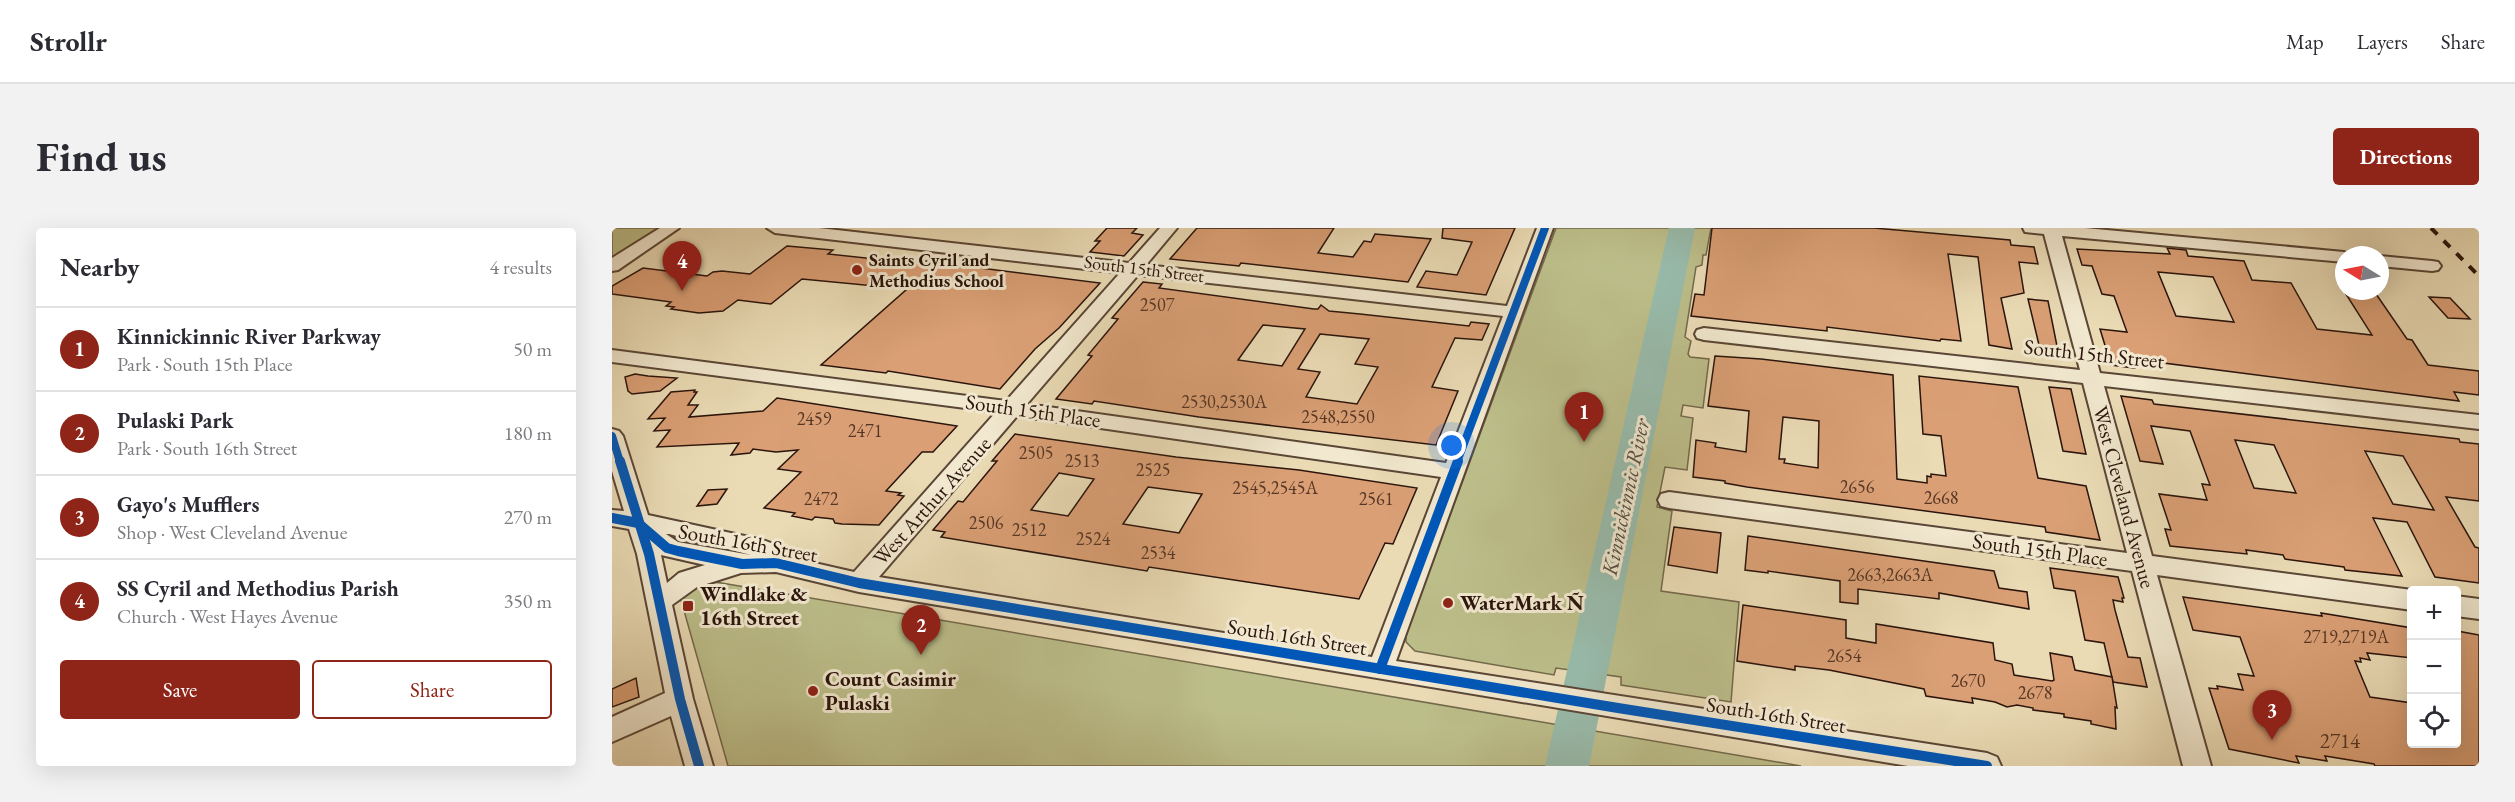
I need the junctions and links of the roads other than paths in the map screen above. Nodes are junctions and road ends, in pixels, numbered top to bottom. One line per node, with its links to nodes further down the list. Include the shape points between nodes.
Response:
1 (670, 228): 8 (street)
2 (775, 228): 10 (street, South 15th Street)
3 (1169, 228): 10 (street, West Arthur Avenue)
4 (1545, 228): 11 (street)
5 (2044, 229): 6 (street); 14 (street, West Cleveland Avenue)
6 (2335, 256)
7 (2389, 262): 9 (street)
8 (612, 266)
9 (2432, 266)
10 (1134, 268): 11 (street, South 15th Street); 15 (street, West Arthur Avenue)
11 (1514, 312): 18 (street)
12 (1704, 334): 14 (street, South 15th Street)
13 (612, 356): 15 (street, South 15th Place)
14 (2091, 378): 16 (street, South 15th Street); 23 (street, West Cleveland Avenue)
15 (1014, 408): 18 (street, South 15th Place); 25 (street, West Arthur Avenue)
16 (2479, 422)
17 (612, 436): 21 (street)
18 (1453, 471): 30 (street)
19 (1669, 500): 23 (street, South 15th Place)
20 (612, 518): 21 (street, South 16th Street)
21 (638, 523): 22 (street, South 16th Street, via 669,526 763,549); 24 (street, South 16th Street, via 667,548); 27 (street, via 649,554)
22 (776, 563): 24 (street, South 16th Street); 25 (street, South 16th Street)
23 (2142, 563): 26 (street, South 15th Place); 35 (street, West Cleveland Avenue)
24 (742, 564): 27 (street, via 699,574)
25 (859, 583): 30 (street, South 16th Street)
26 (2407, 599)
27 (658, 603): 31 (street)
28 (2461, 607): 29 (street)
29 (2479, 609)
30 (1380, 669): 34 (street, South 16th Street)
31 (680, 699): 32 (street); 33 (street)
32 (612, 730)
33 (699, 766)
34 (1987, 766)
35 (2197, 766)

